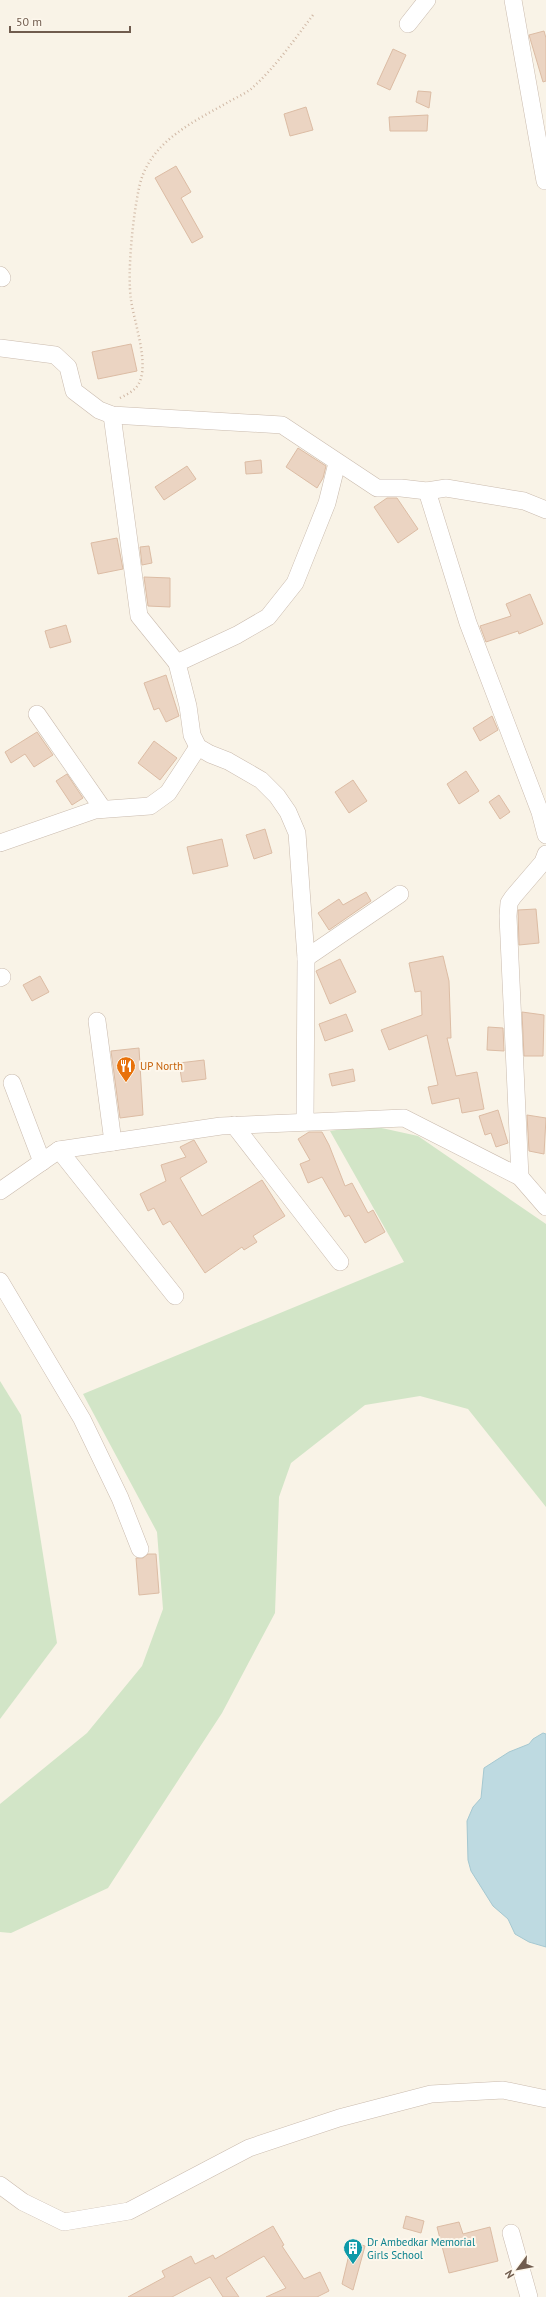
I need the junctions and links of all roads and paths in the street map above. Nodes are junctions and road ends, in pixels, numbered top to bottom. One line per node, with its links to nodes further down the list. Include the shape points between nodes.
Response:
1 (427, 0): 4 (street)
2 (513, 0): 5 (street)
3 (313, 15): 7 (path, via 270,70 250,90 180,129 158,150 146,169 139,187 130,280 130,298 142,363 141,377 133,391)
4 (408, 24)
5 (545, 181)
6 (0, 348): 7 (street, via 55,355 68,367 74,391)
7 (105, 413): 8 (street, via 282,425); 11 (street, via 139,616)
8 (337, 463): 9 (street, via 377,488); 11 (street, via 327,503 295,583 268,617 237,635)
9 (427, 491): 10 (street, via 446,488 524,501); 15 (street, via 468,623 540,812)
10 (546, 510)
11 (177, 663): 13 (street, via 192,735)
12 (37, 714): 14 (street)
13 (198, 747): 14 (street, via 168,793 159,802 139,808); 19 (street, via 261,780 288,812 297,833)
14 (103, 809): 16 (street, via 78,815)
15 (546, 835)
16 (0, 843)
17 (546, 854): 27 (street, via 543,862 509,903)
18 (400, 894): 19 (street)
19 (306, 958): 22 (street)
20 (97, 1020): 24 (street)
21 (12, 1083): 26 (street)
22 (305, 1122): 23 (street); 27 (street, via 404,1118)
23 (234, 1126): 24 (street); 30 (street)
24 (113, 1142): 25 (street)
25 (59, 1150): 26 (street); 32 (street)
26 (42, 1162): 28 (street)
27 (520, 1177): 29 (street)
28 (0, 1191)
29 (546, 1207)
30 (340, 1262)
31 (0, 1281): 33 (street, via 82,1419 120,1498)
32 (175, 1296)
33 (140, 1549)
34 (546, 2099): 35 (street, via 503,2090 423,2096 339,2118 248,2148 129,2211 64,2222 23,2202)
35 (0, 2185)
36 (511, 2233): 37 (street)
37 (529, 2297)

